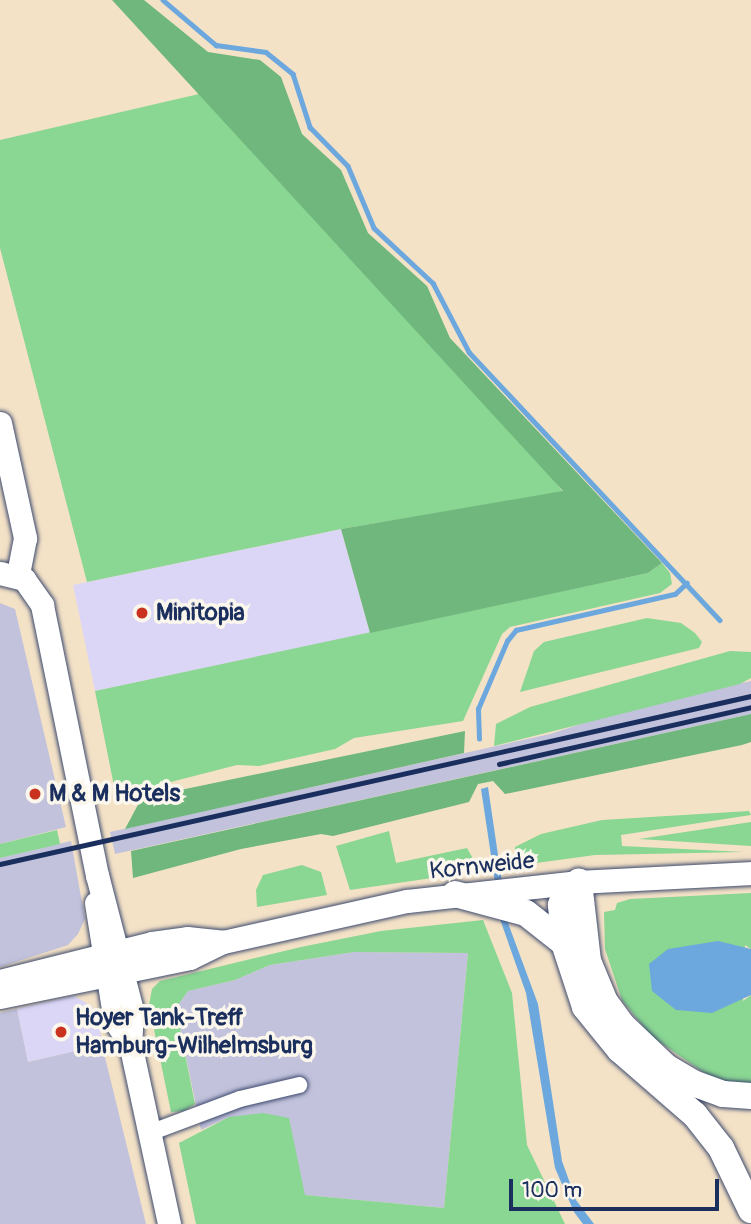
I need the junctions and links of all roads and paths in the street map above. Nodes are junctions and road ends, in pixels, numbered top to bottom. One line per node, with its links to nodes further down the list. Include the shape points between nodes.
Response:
1 (0, 424): 2 (main road, via 25,538)
2 (9, 573): 8 (main road, via 42,605)
3 (751, 873): 4 (main road, Kornweide)
4 (579, 882): 6 (main road, Kornweide); 7 (highway, via 567,889 562,899); 12 (highway, via 589,961 612,1014 649,1053 681,1076 723,1094)
5 (455, 894): 6 (highway); 8 (main road, Kornweide, via 370,907 222,942 190,958)
6 (498, 898): 7 (highway, via 532,916)
7 (564, 943): 14 (highway, via 577,990 595,1022 695,1115 721,1148)
8 (112, 962): 9 (main road); 10 (main road); 13 (main road, via 133,1019 130,1043)
9 (0, 981)
10 (0, 997)
11 (299, 1085): 13 (street, via 240,1099)
12 (751, 1096)
13 (152, 1132): 15 (main road)
14 (751, 1210)
15 (169, 1224)

